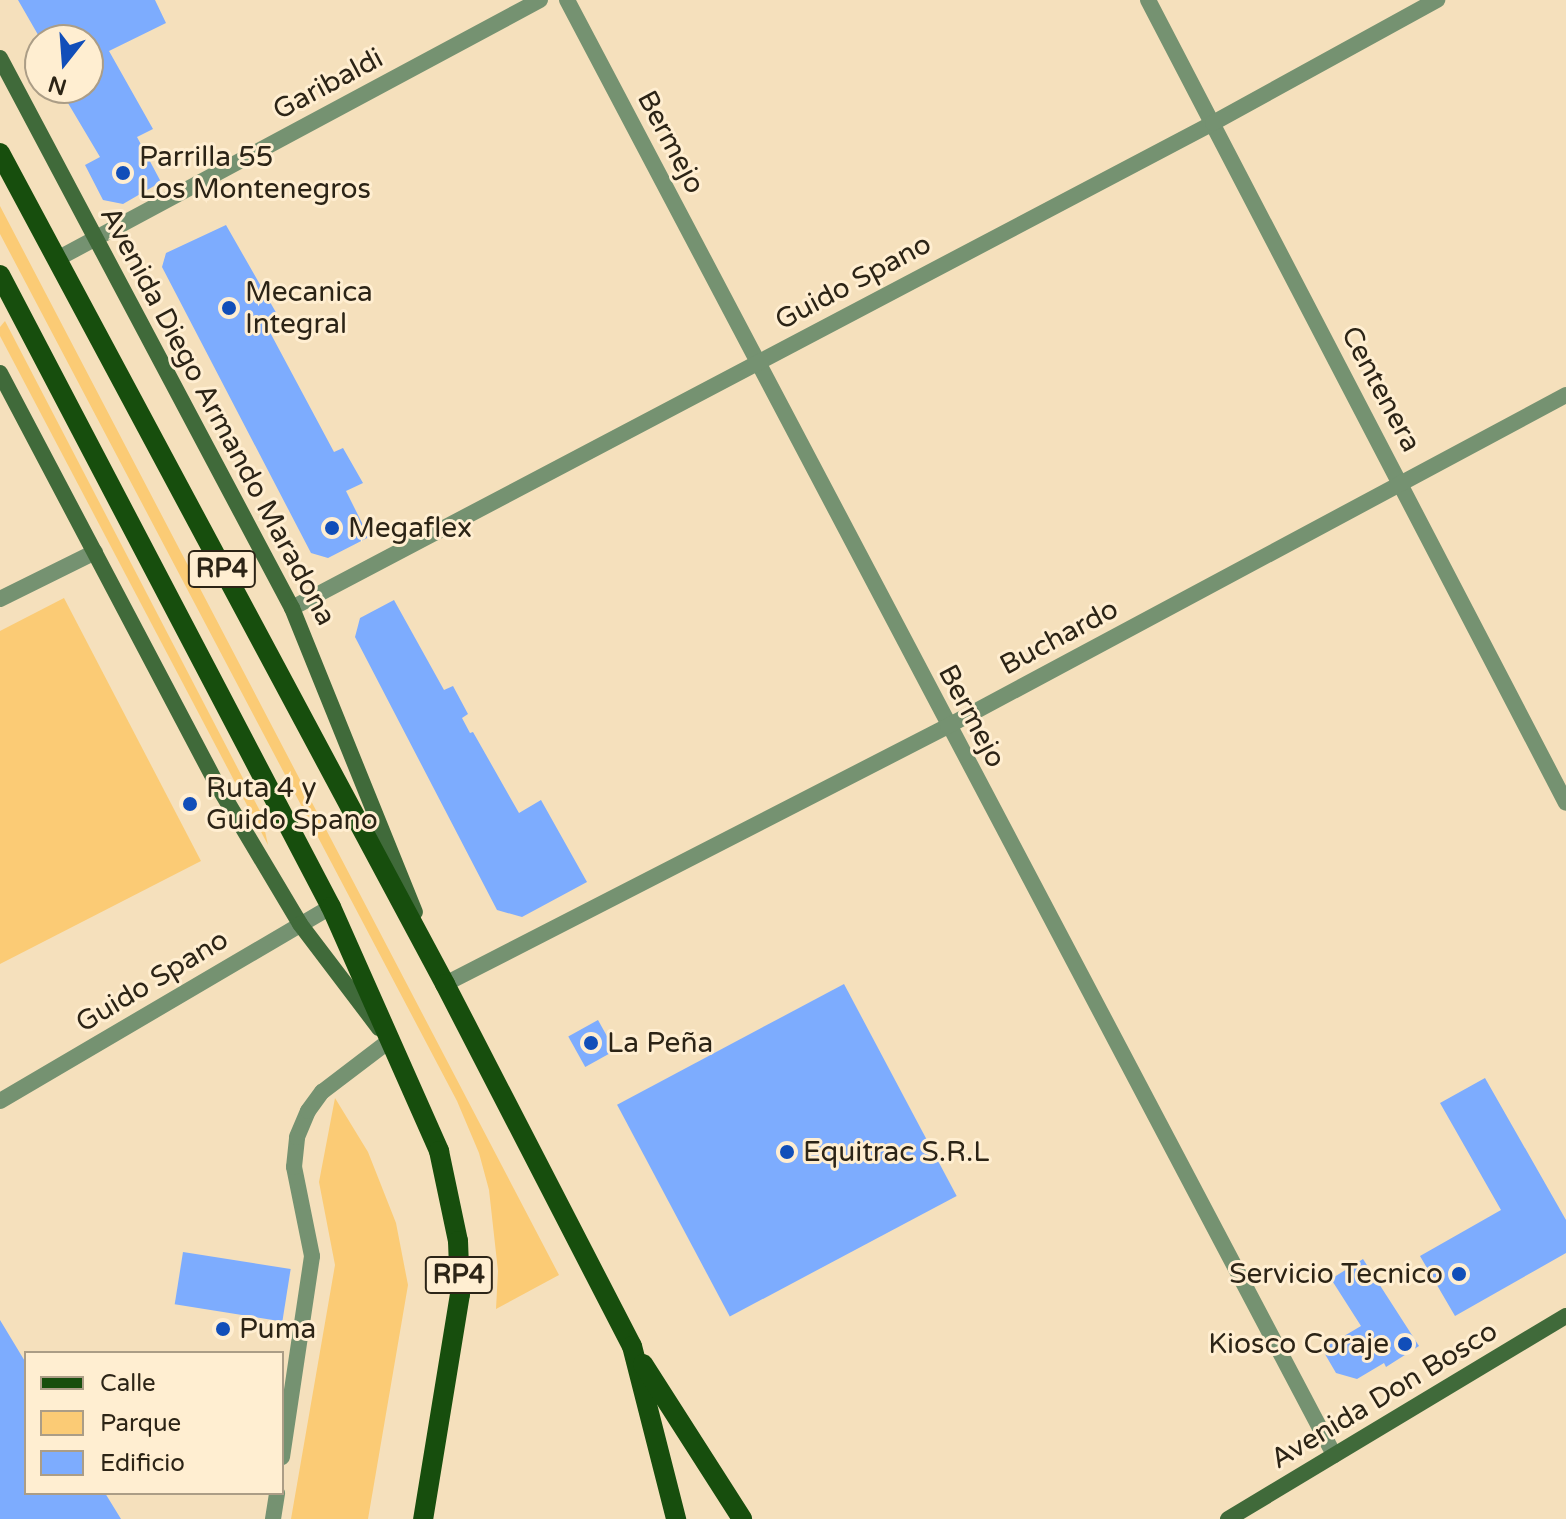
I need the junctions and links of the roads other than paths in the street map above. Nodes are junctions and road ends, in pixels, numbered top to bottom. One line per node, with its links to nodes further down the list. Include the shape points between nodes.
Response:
1 (540, 0): 8 (street, Garibaldi)
2 (567, 0): 11 (street, Bermejo)
3 (1148, 0): 6 (street, Centenera)
4 (1437, 0): 6 (street, Guido Spano)
5 (0, 58): 8 (street, Avenida Diego Armando Maradona)
6 (1213, 123): 11 (street, Guido Spano); 14 (street, Centenera)
7 (0, 153): 9 (main road, Avenida Diego Armando Maradona / RP4)
8 (93, 239): 9 (street, Garibaldi); 17 (street, Avenida Diego Armando Maradona)
9 (57, 259): 22 (main road, Avenida Diego Armando Maradona / RP4)
10 (0, 275): 20 (main road, RP4)
11 (758, 361): 17 (street, Guido Spano); 18 (street, Bermejo)
12 (0, 373): 15 (street)
13 (1566, 395): 14 (street, Buchardo)
14 (1401, 484): 18 (street, Buchardo); 19 (street, Centenera)
15 (95, 552): 16 (street); 21 (street, via 219,788)
16 (0, 599)
17 (292, 608): 22 (street, Avenida Diego Armando Maradona)
18 (948, 726): 22 (street, Buchardo); 28 (street, Bermejo)
19 (1566, 803)
20 (331, 907): 21 (street, Guido Spano); 23 (main road, RP4)
21 (300, 924): 23 (street); 24 (street, Guido Spano)
22 (445, 984): 26 (main road, Avenida Diego Armando Maradona / RP4)
23 (389, 1041): 27 (street, via 322,1092 297,1137 294,1167 312,1256); 31 (main road, RP4, via 439,1151 458,1241 460,1294 454,1346)
24 (0, 1101)
25 (1566, 1316): 28 (street, Avenida Don Bosco)
26 (632, 1346): 32 (main road, Avenida Diego Armando Maradona / RP4); 33 (main road)
27 (284, 1444)
28 (1334, 1455): 34 (street, Avenida Don Bosco)
29 (277, 1495): 30 (street)
30 (273, 1519)
31 (423, 1519)
32 (676, 1519)
33 (742, 1519)
34 (1228, 1519)

